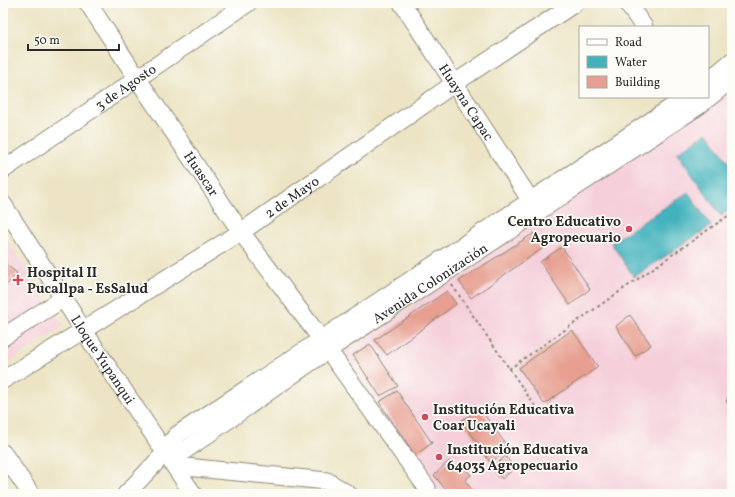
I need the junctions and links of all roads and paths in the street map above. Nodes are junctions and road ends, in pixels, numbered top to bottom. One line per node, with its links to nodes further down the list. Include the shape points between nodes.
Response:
1 (88, 3): 8 (street, Huascar)
2 (248, 3): 8 (street, 3 de Agosto)
3 (402, 3): 11 (street, Huayna Capac)
4 (575, 3): 11 (street, 2 de Mayo)
5 (627, 3): 6 (street)
6 (643, 26)
7 (732, 61): 10 (street)
8 (137, 78): 13 (street, 3 de Agosto); 17 (street, Huascar)
9 (732, 78): 18 (street, Avenida Colonización, via 700,106)
10 (709, 80)
11 (455, 83): 14 (street, Huayna Capac); 17 (street, 2 de Mayo)
12 (686, 98): 14 (street, Avenida Colonización)
13 (3, 170)
14 (531, 201): 22 (street, Avenida Colonización)
15 (3, 204): 19 (street, Lloque Yupanqui)
16 (732, 213): 23 (path)
17 (241, 232): 20 (street, 2 de Mayo); 22 (street, Huascar)
18 (443, 274): 22 (street, Avenida Colonización); 23 (path)
19 (64, 298): 20 (street, Lloque Yupanqui); 21 (street)
20 (84, 331): 24 (street, 2 de Mayo); 27 (street, Lloque Yupanqui)
21 (3, 337)
22 (324, 345): 27 (street, Avenida Colonización); 32 (street, Huascar, via 427,488)
23 (509, 369): 25 (path)
24 (3, 380)
25 (534, 406)
26 (3, 453): 28 (street)
27 (170, 460): 29 (street); 30 (street, Lloque Yupanqui); 31 (street, via 327,482)
28 (31, 494)
29 (126, 494)
30 (193, 494)
31 (348, 494)
32 (427, 494)

